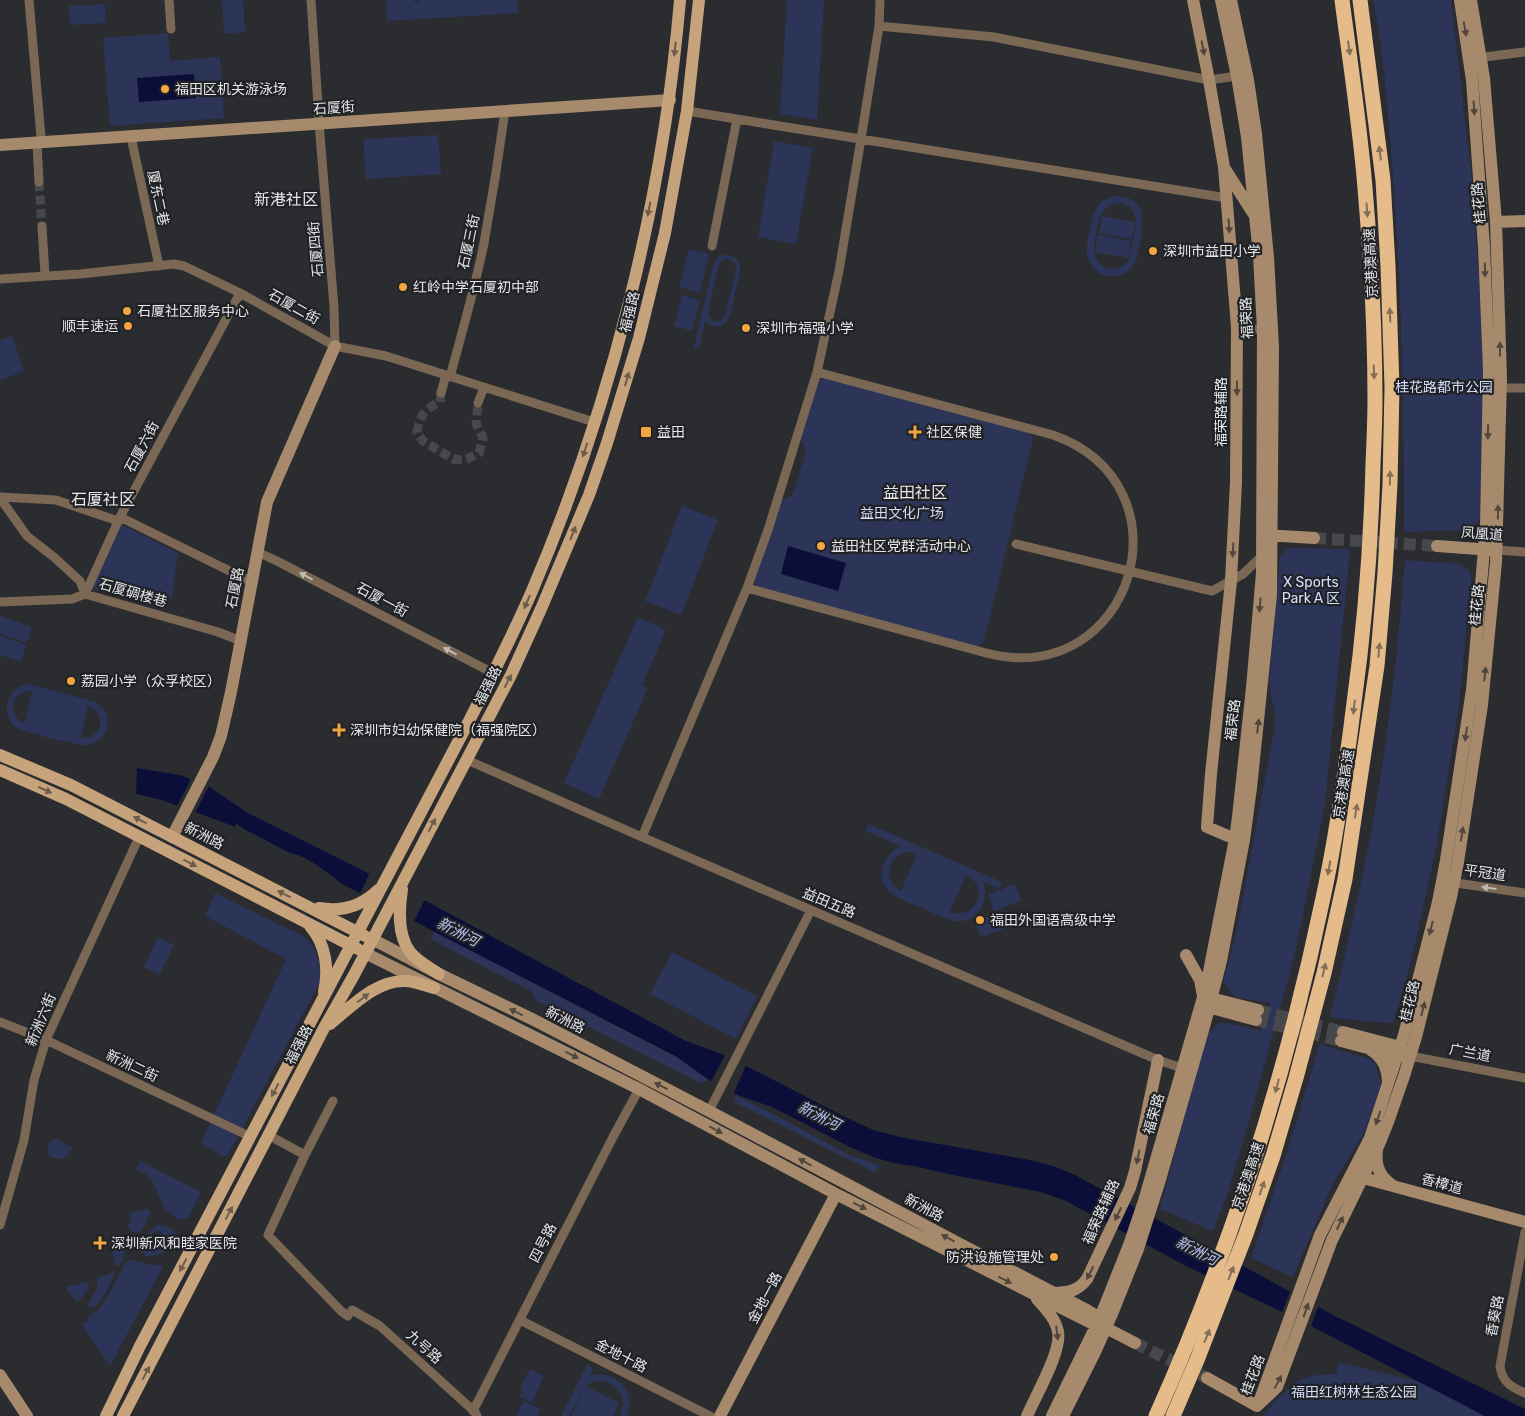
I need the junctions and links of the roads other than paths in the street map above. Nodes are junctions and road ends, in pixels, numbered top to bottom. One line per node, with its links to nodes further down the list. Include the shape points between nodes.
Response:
1 (29, 0): 27 (street)
2 (169, 0): 15 (street)
3 (311, 0): 24 (street, 石厦四街)
4 (680, 0): 20 (main road, 福强路, one-way to 20)
5 (699, 0): 22 (main road, 福强路)
6 (880, 0): 14 (street)
7 (1193, 0): 19 (main road, 福荣路辅路, one-way to 19)
8 (1221, 0): 18 (main road, 福荣路)
9 (1231, 0): 54 (main road, 福荣路, via 1256,134 1268,257 1273,347)
10 (1342, 0): 123 (highway, 京港澳高速, one-way to 123, via 1365,187 1372,296 1375,401 1372,524 1363,637 1324,896 1274,1099 1231,1229)
11 (1360, 0): 123 (highway, 京港澳高速, one-way to 11, via 1246,1234 1273,1156 1306,1042 1345,879 1377,666 1388,526 1392,388 1383,180)
12 (1460, 0): 17 (main road, 桂花路, one-way to 17)
13 (1472, 0): 17 (main road, 桂花路)
14 (879, 26): 19 (street, via 994,37); 26 (street)
15 (171, 29)
16 (1525, 52): 17 (street)
17 (1475, 58): 34 (main road, 桂花路); 58 (main road, 桂花路, one-way to 58, via 1472,80 1489,360)
18 (1238, 76): 19 (street); 32 (main road, 福荣路)
19 (1209, 80): 29 (main road, 福荣路辅路)
20 (670, 100): 21 (main road, 石厦街); 51 (main road, 福强路, one-way to 51, via 639,258 619,342)
21 (505, 111): 24 (main road, 石厦街); 45 (street, 石厦三街, via 483,245 468,311)
22 (687, 111): 23 (street); 71 (main road, 福强路, one-way to 22, via 541,609 607,443 653,284)
23 (737, 119): 26 (street); 36 (street)
24 (320, 124): 25 (main road, 石厦街); 43 (street, 石厦四街)
25 (131, 137): 27 (main road, 石厦街); 37 (street, 厦东二巷)
26 (861, 139): 31 (street); 44 (street, via 839,271)
27 (41, 143): 28 (main road, 石厦街); 30 (street)
28 (0, 145)
29 (1224, 167): 31 (main road, 福荣路辅路); 32 (main road)
30 (39, 182)
31 (1227, 198): 41 (main road, 福荣路辅路, one-way to 41)
32 (1255, 217): 42 (main road, 福荣路)
33 (1525, 221): 34 (main road)
34 (1496, 222): 47 (main road, 桂花路, one-way to 34)
35 (42, 226): 38 (street)
36 (712, 246)
37 (159, 266): 38 (street, 石厦二街); 40 (street, 石厦二街, via 188,267)
38 (45, 276): 39 (street, 石厦二街)
39 (0, 279)
40 (240, 293): 43 (street, 石厦二街); 53 (street, 石厦六街)
41 (1237, 327): 42 (street); 63 (main road, 福荣路辅路, one-way to 63)
42 (1263, 330): 54 (main road, 福荣路)
43 (335, 346): 45 (street, 石厦二街, via 386,356); 59 (main road, 石厦路, via 267,502)
44 (817, 372): 62 (street, via 1053,434 1084,449 1116,482 1126,503 1133,537); 65 (street)
45 (448, 376): 46 (street, 石厦二街); 49 (street, 石厦三街)
46 (484, 387): 50 (street); 51 (street, 石厦二街)
47 (1501, 388): 48 (street); 58 (main road, 桂花路, one-way to 47)
48 (1525, 388)
49 (441, 393)
50 (478, 403)
51 (594, 422): 69 (main road, 福强路, one-way to 69, via 546,557)
52 (0, 497): 53 (street, via 56,500); 66 (street, 石厦碉楼巷, via 27,536 80,581)
53 (119, 519): 64 (street); 66 (street, 石厦六街)
54 (1268, 535): 55 (main road); 61 (main road, 福荣路); 94 (main road, 福荣路, one-way to 54, via 1221,962 1245,831 1271,595)
55 (1314, 538)
56 (1016, 544): 62 (street)
57 (1437, 546): 58 (main road, 凤凰道)
58 (1490, 550): 60 (street, 凤凰道); 78 (main road, 桂花路, via 1482,705)
59 (258, 552): 64 (main road, 石厦路); 69 (street, 石厦一街, one-way to 59)
60 (1525, 552)
61 (1263, 555): 63 (street); 76 (main road, 福荣路, one-way to 76)
62 (1130, 571): 63 (street, via 1212,591); 65 (street, via 1117,604 1094,631 1059,651 1023,658 998,656)
63 (1232, 581): 76 (main road, 福荣路辅路, via 1208,827)
64 (252, 582): 68 (main road, 石厦路)
65 (747, 588): 75 (street)
66 (85, 594): 67 (street, via 72,598); 68 (street, 石厦碉楼巷)
67 (0, 602)
68 (240, 641): 74 (main road, 石厦路, via 221,736)
69 (493, 673): 79 (main road, 福强路)
70 (0, 755): 74 (main road, 新洲路, one-way to 70, via 65,783)
71 (467, 760): 75 (street, 益田五路); 77 (main road, 福强路, one-way to 71)
72 (0, 770): 73 (main road, 新洲路, one-way to 73, via 66,799)
73 (139, 837): 83 (main road, 新洲路, one-way to 83); 100 (street, 新洲六街)
74 (172, 837): 81 (main road, 新洲路, one-way to 74)
75 (642, 837): 82 (street, 益田五路)
76 (1235, 839): 94 (main road, 福荣路)
77 (406, 874): 85 (main road, 福强路); 90 (main road, via 400,905 402,937 410,952)
78 (1448, 881): 80 (street, 平冠道, one-way to 78); 96 (main road, 桂花路, one-way to 96); 102 (main road, 桂花路, one-way to 78)
79 (383, 885): 81 (main road, via 364,902 345,909); 84 (main road, 福强路)
80 (1525, 893)
81 (304, 904): 84 (main road, 新洲路)
82 (811, 910): 103 (street, 益田五路); 109 (street)
83 (306, 923): 86 (main road, 新洲路); 93 (main road, via 315,932 324,953 326,975)
84 (359, 932): 85 (main road, 新洲路); 86 (main road, 福强路)
85 (372, 939): 87 (main road, 福强路); 90 (main road, 新洲路)
86 (352, 946): 87 (main road, 新洲路); 89 (main road, 福强路)
87 (365, 953): 91 (main road, 福强路); 92 (main road, 新洲路)
88 (1186, 955): 94 (main road, via 1200,980)
89 (337, 974): 91 (main road); 93 (main road, 福强路)
90 (439, 974): 109 (main road, 新洲路, one-way to 90)
91 (351, 980): 98 (main road, 福强路)
92 (434, 988): 98 (main road, one-way to 92, via 383,985 406,981); 107 (main road, 新洲路, one-way to 107)
93 (322, 1001): 111 (main road, 福强路, one-way to 111)
94 (1206, 1001): 95 (main road); 104 (main road, 福荣路); 117 (main road, 福荣路)
95 (1257, 1015)
96 (1408, 1021): 101 (main road, via 1392,1036); 102 (main road, 桂花路)
97 (0, 1022): 100 (street, 新洲二街)
98 (324, 1028): 110 (main road, 福强路)
99 (1342, 1037): 101 (main road)
100 (46, 1040): 111 (street, 新洲二街); 119 (street, 新洲六街, via 34,1080 24,1140)
101 (1370, 1044): 102 (main road); 106 (main road, via 1384,1064)
102 (1403, 1053): 105 (street, 广兰道); 106 (main road, 桂花路); 112 (main road, 桂花路, via 1388,1122)
103 (1158, 1060): 104 (street, 益田五路); 121 (main road, 福荣路辅路, one-way to 121, via 1127,1196 1087,1279 1073,1291)
104 (1182, 1068): 117 (main road, 福荣路)
105 (1525, 1078)
106 (1388, 1087): 114 (main road, 桂花路, one-way to 114)
107 (639, 1090): 116 (main road, 新洲路, one-way to 116); 124 (street, 四号路)
108 (333, 1101): 113 (street)
109 (709, 1110): 121 (main road, 新洲路, one-way to 109)
110 (270, 1136): 113 (street); 134 (main road, 福强路, one-way to 110)
111 (251, 1137): 133 (main road, 福强路, one-way to 133)
112 (1377, 1148): 114 (main road, 桂花路); 115 (main road, via 1378,1169)
113 (305, 1155): 131 (street, 九号路, via 268,1234 341,1311 380,1326)
114 (1357, 1176): 115 (main road, 香樟道); 128 (main road, 桂花路, via 1342,1218 1316,1266 1284,1354 1257,1406)
115 (1394, 1186): 118 (main road, 香樟道)
116 (836, 1194): 122 (main road, 新洲路, one-way to 122); 136 (main road, 金地一路)
117 (1148, 1203): 125 (main road, 福荣路)
118 (1525, 1222)
119 (0, 1225)
120 (1525, 1232): 130 (street, 香葵路, via 1500,1366 1506,1382)
121 (1053, 1293): 125 (main road, 新洲路)
122 (1032, 1294): 125 (main road, 新洲路); 137 (main road, one-way to 137, via 1054,1321 1059,1339)
123 (1210, 1309): 129 (highway, via 1185,1350); 129 (highway, one-way to 123, via 1197,1360)
124 (520, 1320): 131 (street, 四号路); 135 (street, 金地十路)
125 (1101, 1324): 126 (main road, 新洲路); 138 (main road, 福荣路); 139 (main road, 福荣路)
126 (1135, 1343)
127 (0, 1375): 132 (main road)
128 (1207, 1378)
129 (1177, 1388): 140 (highway); 141 (highway)
130 (1525, 1393)
131 (475, 1413)
132 (27, 1416)
133 (106, 1416)
134 (123, 1416)
135 (710, 1416)
136 (720, 1416)
137 (1026, 1416)
138 (1052, 1416)
139 (1062, 1416)
140 (1156, 1416)
141 (1173, 1416)

